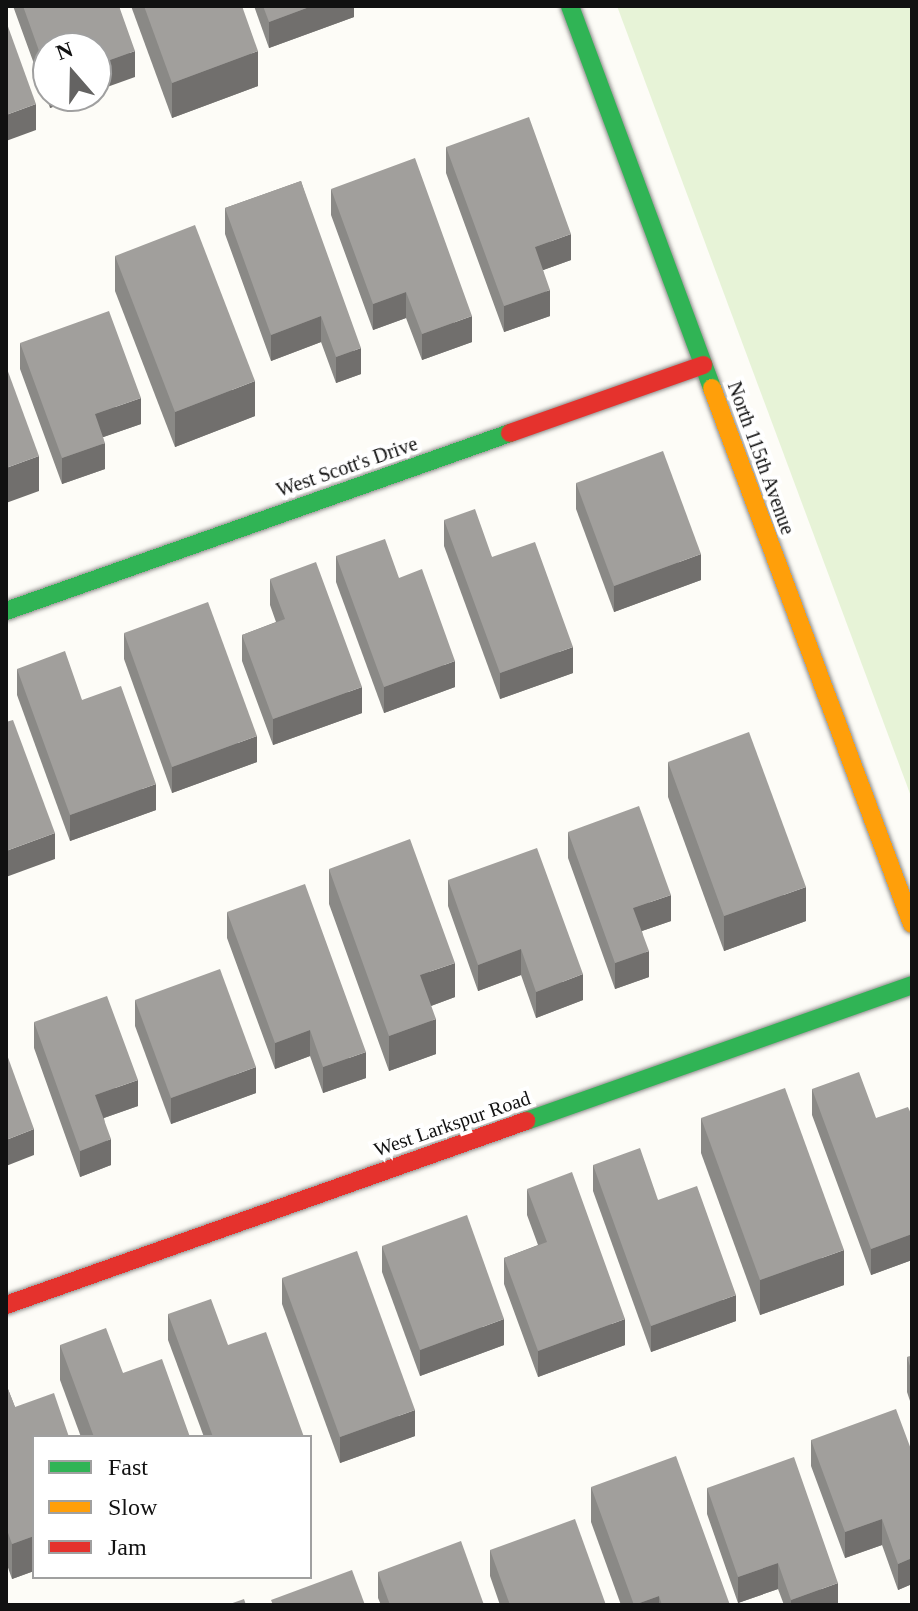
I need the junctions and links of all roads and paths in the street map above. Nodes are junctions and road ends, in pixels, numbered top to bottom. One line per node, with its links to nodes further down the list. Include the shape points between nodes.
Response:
1 (570, 6): 2 (street, North 115th Avenue)
2 (703, 365): 3 (street, West Scott's Drive); 4 (street, North 115th Avenue)
3 (6, 611)
4 (912, 924)
5 (912, 985): 6 (street, West Larkspur Road)
6 (6, 1305)

